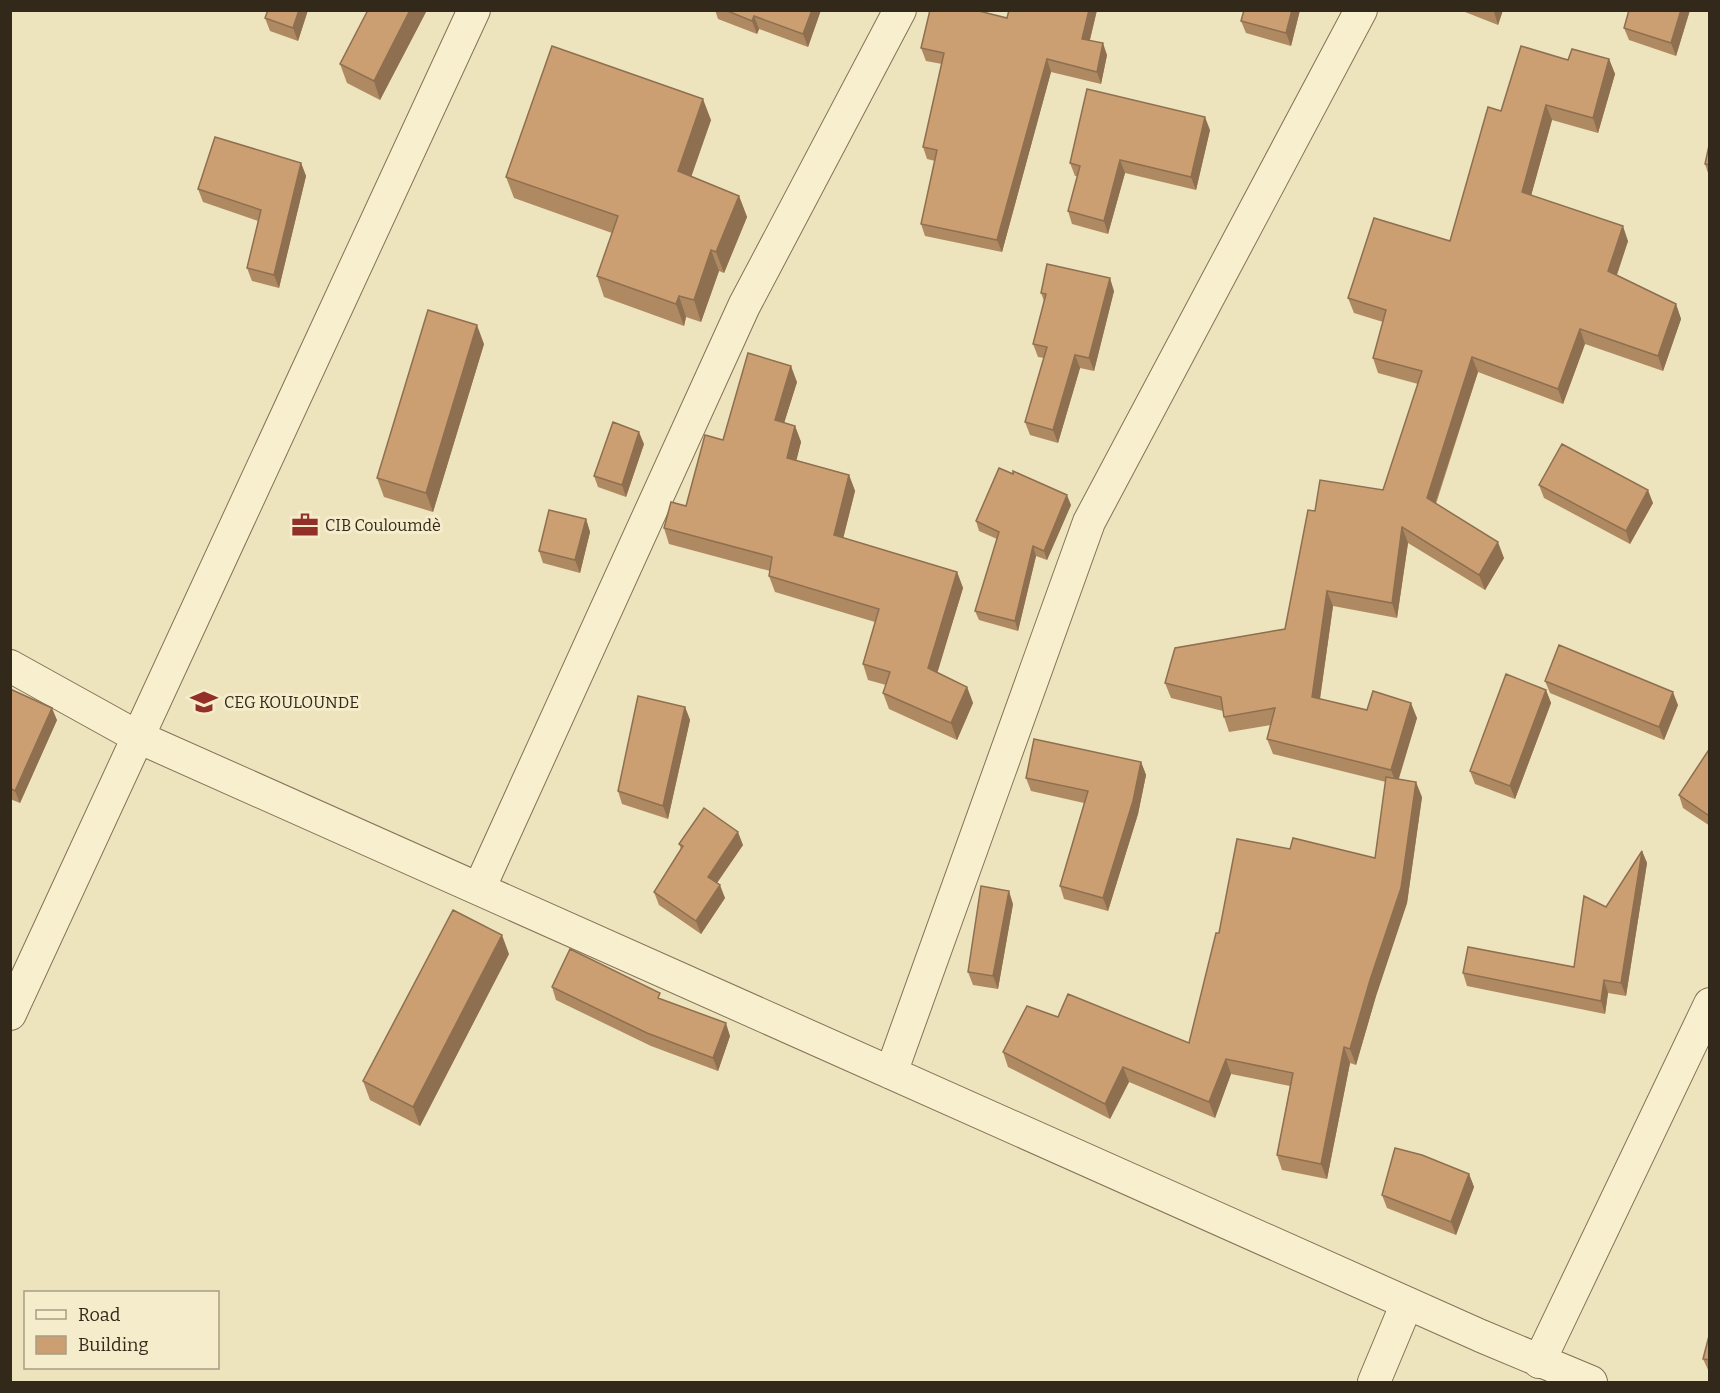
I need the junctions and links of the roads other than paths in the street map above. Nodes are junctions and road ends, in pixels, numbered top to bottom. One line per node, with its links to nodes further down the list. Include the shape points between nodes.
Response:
1 (474, 10): 5 (street)
2 (900, 10): 6 (street, via 744,306)
3 (1361, 10): 9 (street, via 1089,522)
4 (10, 666): 5 (street)
5 (138, 737): 6 (street); 8 (street)
6 (479, 889): 9 (street)
7 (1710, 1004): 11 (street)
8 (10, 1014)
9 (891, 1073): 10 (street)
10 (1407, 1303): 11 (street); 12 (street)
11 (1539, 1362): 13 (street)
12 (1374, 1383)
13 (1591, 1383)

